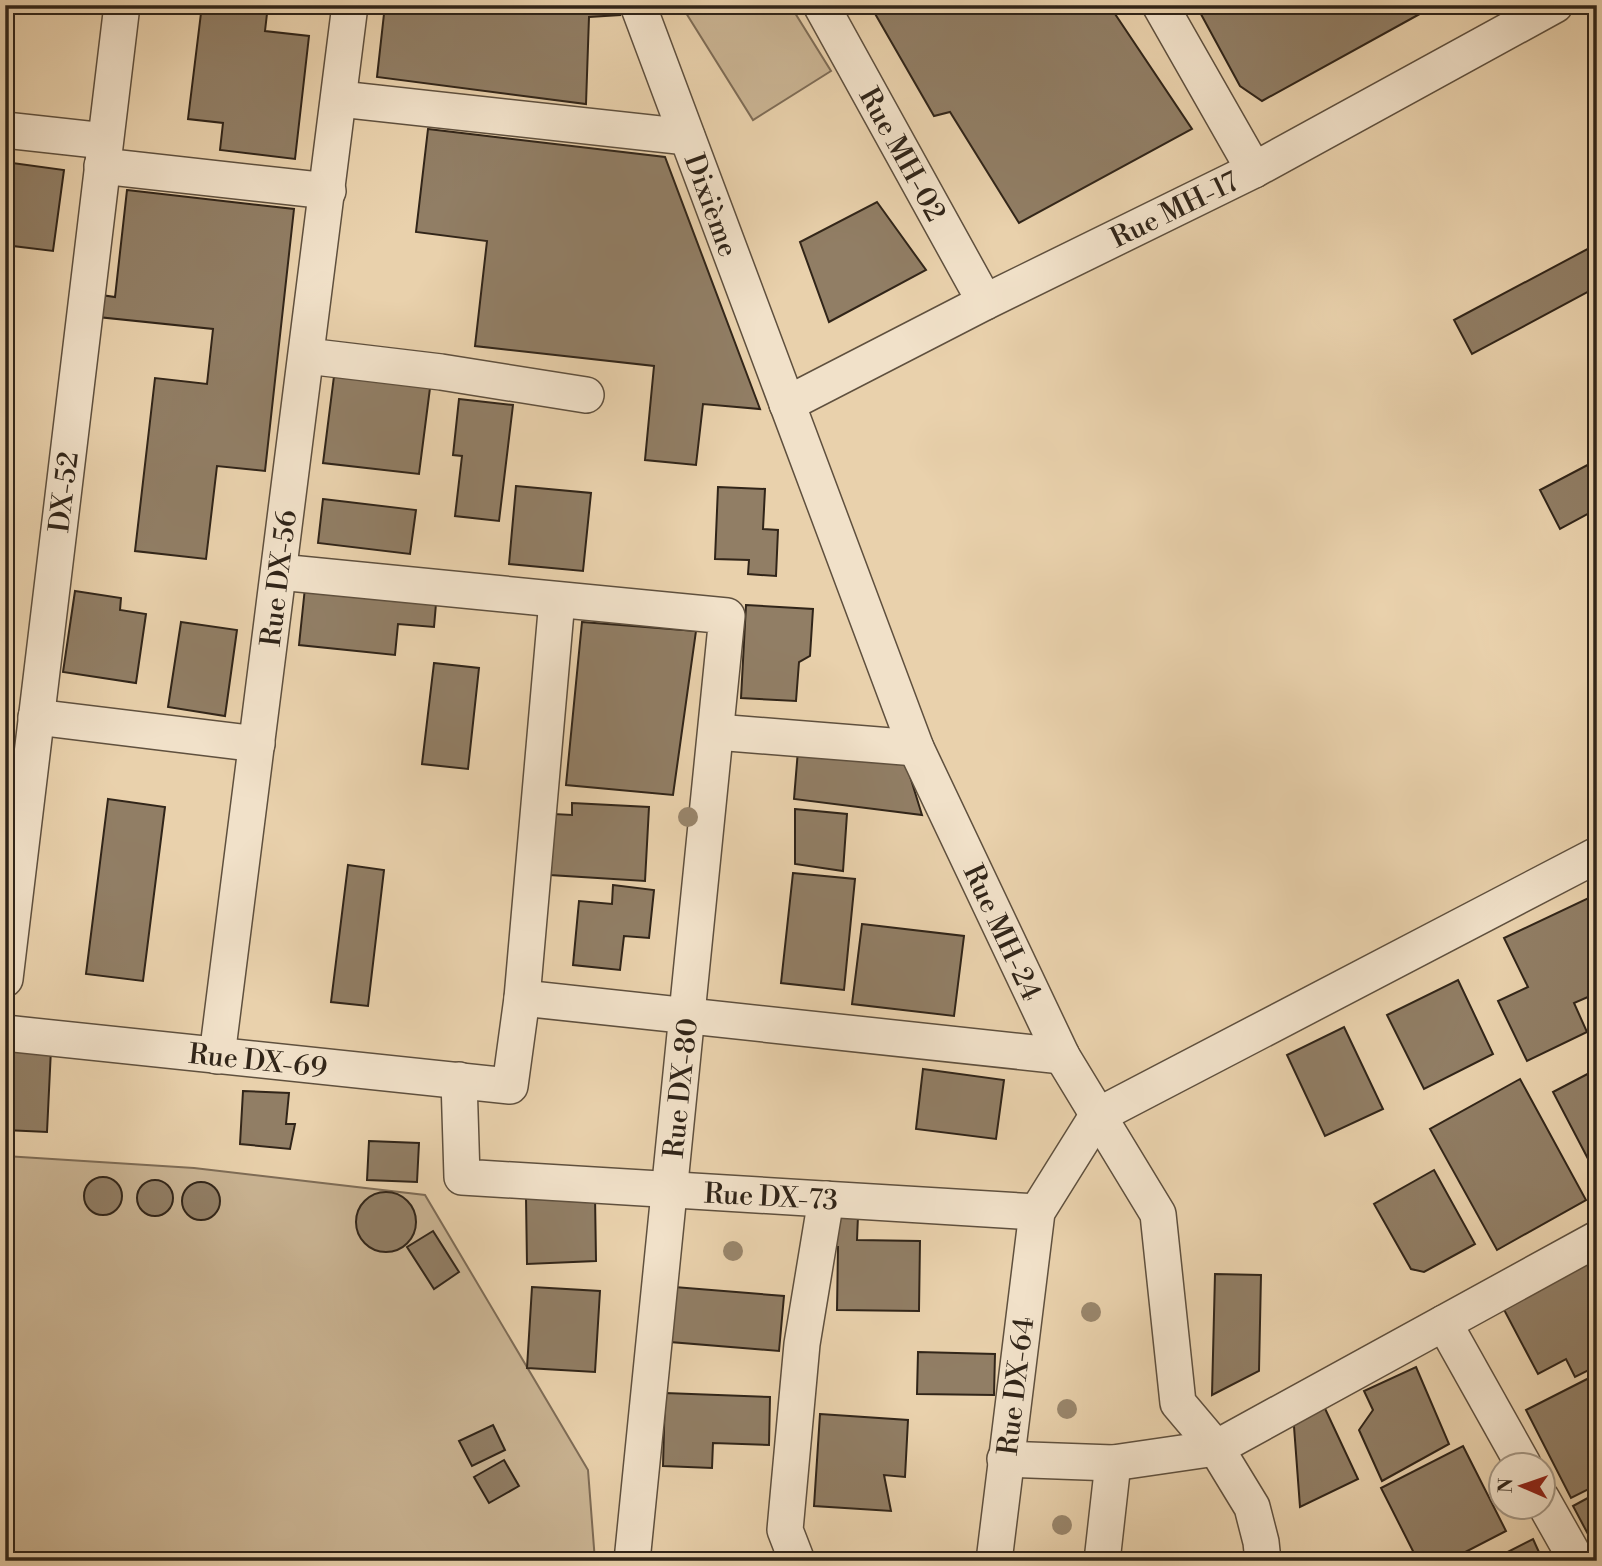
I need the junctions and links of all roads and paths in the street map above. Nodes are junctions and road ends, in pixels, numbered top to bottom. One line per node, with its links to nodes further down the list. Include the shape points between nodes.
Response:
1 (122, 5): 10 (street, DX-52 / DX-52)
2 (350, 5): 7 (street, Rue DX-56)
3 (638, 5): 9 (street, Dixième)
4 (821, 5): 13 (street, Rue MH-02)
5 (1160, 5): 11 (street)
6 (1555, 5): 11 (street, Rue MH-17)
7 (340, 99): 9 (street); 12 (street, Rue DX-56)
8 (5, 130): 10 (street)
9 (687, 137): 16 (street, Dixième)
10 (104, 154): 12 (street); 19 (street, DX-52 / DX-52)
11 (1254, 170): 13 (street, Rue MH-17)
12 (328, 191): 14 (street, Rue DX-56)
13 (985, 302): 16 (street, Rue MH-17)
14 (307, 356): 15 (street); 17 (street, Rue DX-56)
15 (586, 395)
16 (787, 404): 22 (street, Rue MH-24)
17 (279, 572): 18 (street); 21 (street, Rue DX-56)
18 (557, 600): 20 (street, Rue DX-80, via 727,616); 25 (street)
19 (36, 717): 21 (street); 24 (street, DX-52 / DX-52)
20 (716, 732): 22 (street); 26 (street, Rue DX-80)
21 (257, 744): 28 (street, Rue DX-56)
22 (916, 748): 29 (street, Rue MH-24)
23 (1597, 855): 31 (street)
24 (5, 979)
25 (522, 998): 26 (street); 30 (street, Rue DX-69, via 510,1086)
26 (687, 1017): 29 (street); 32 (street, Rue DX-80)
27 (5, 1032): 28 (street, Rue DX-69)
28 (217, 1056): 30 (street, Rue DX-69)
29 (1062, 1056): 31 (street, Rue MH-24)
30 (459, 1080): 32 (street, Rue DX-73, via 462,1177)
31 (1097, 1116): 34 (street); 37 (street, Rue MH-24, via 1158,1214 1178,1403)
32 (670, 1190): 33 (street, Rue DX-73); 42 (street, Rue DX-80)
33 (826, 1199): 34 (street, Rue DX-73); 43 (street, via 802,1344 785,1530)
34 (1037, 1212): 39 (street, Rue DX-64)
35 (1597, 1239): 36 (street)
36 (1444, 1323): 37 (street); 38 (street)
37 (1216, 1448): 40 (street); 46 (street, Rue MH-24, via 1252,1507)
38 (1515, 1450)
39 (1005, 1459): 40 (street); 44 (street, Rue DX-64)
40 (1113, 1463): 45 (street)
41 (1554, 1520): 47 (street)
42 (632, 1561)
43 (797, 1561)
44 (994, 1561)
45 (1102, 1561)
46 (1263, 1561)
47 (1577, 1561)

